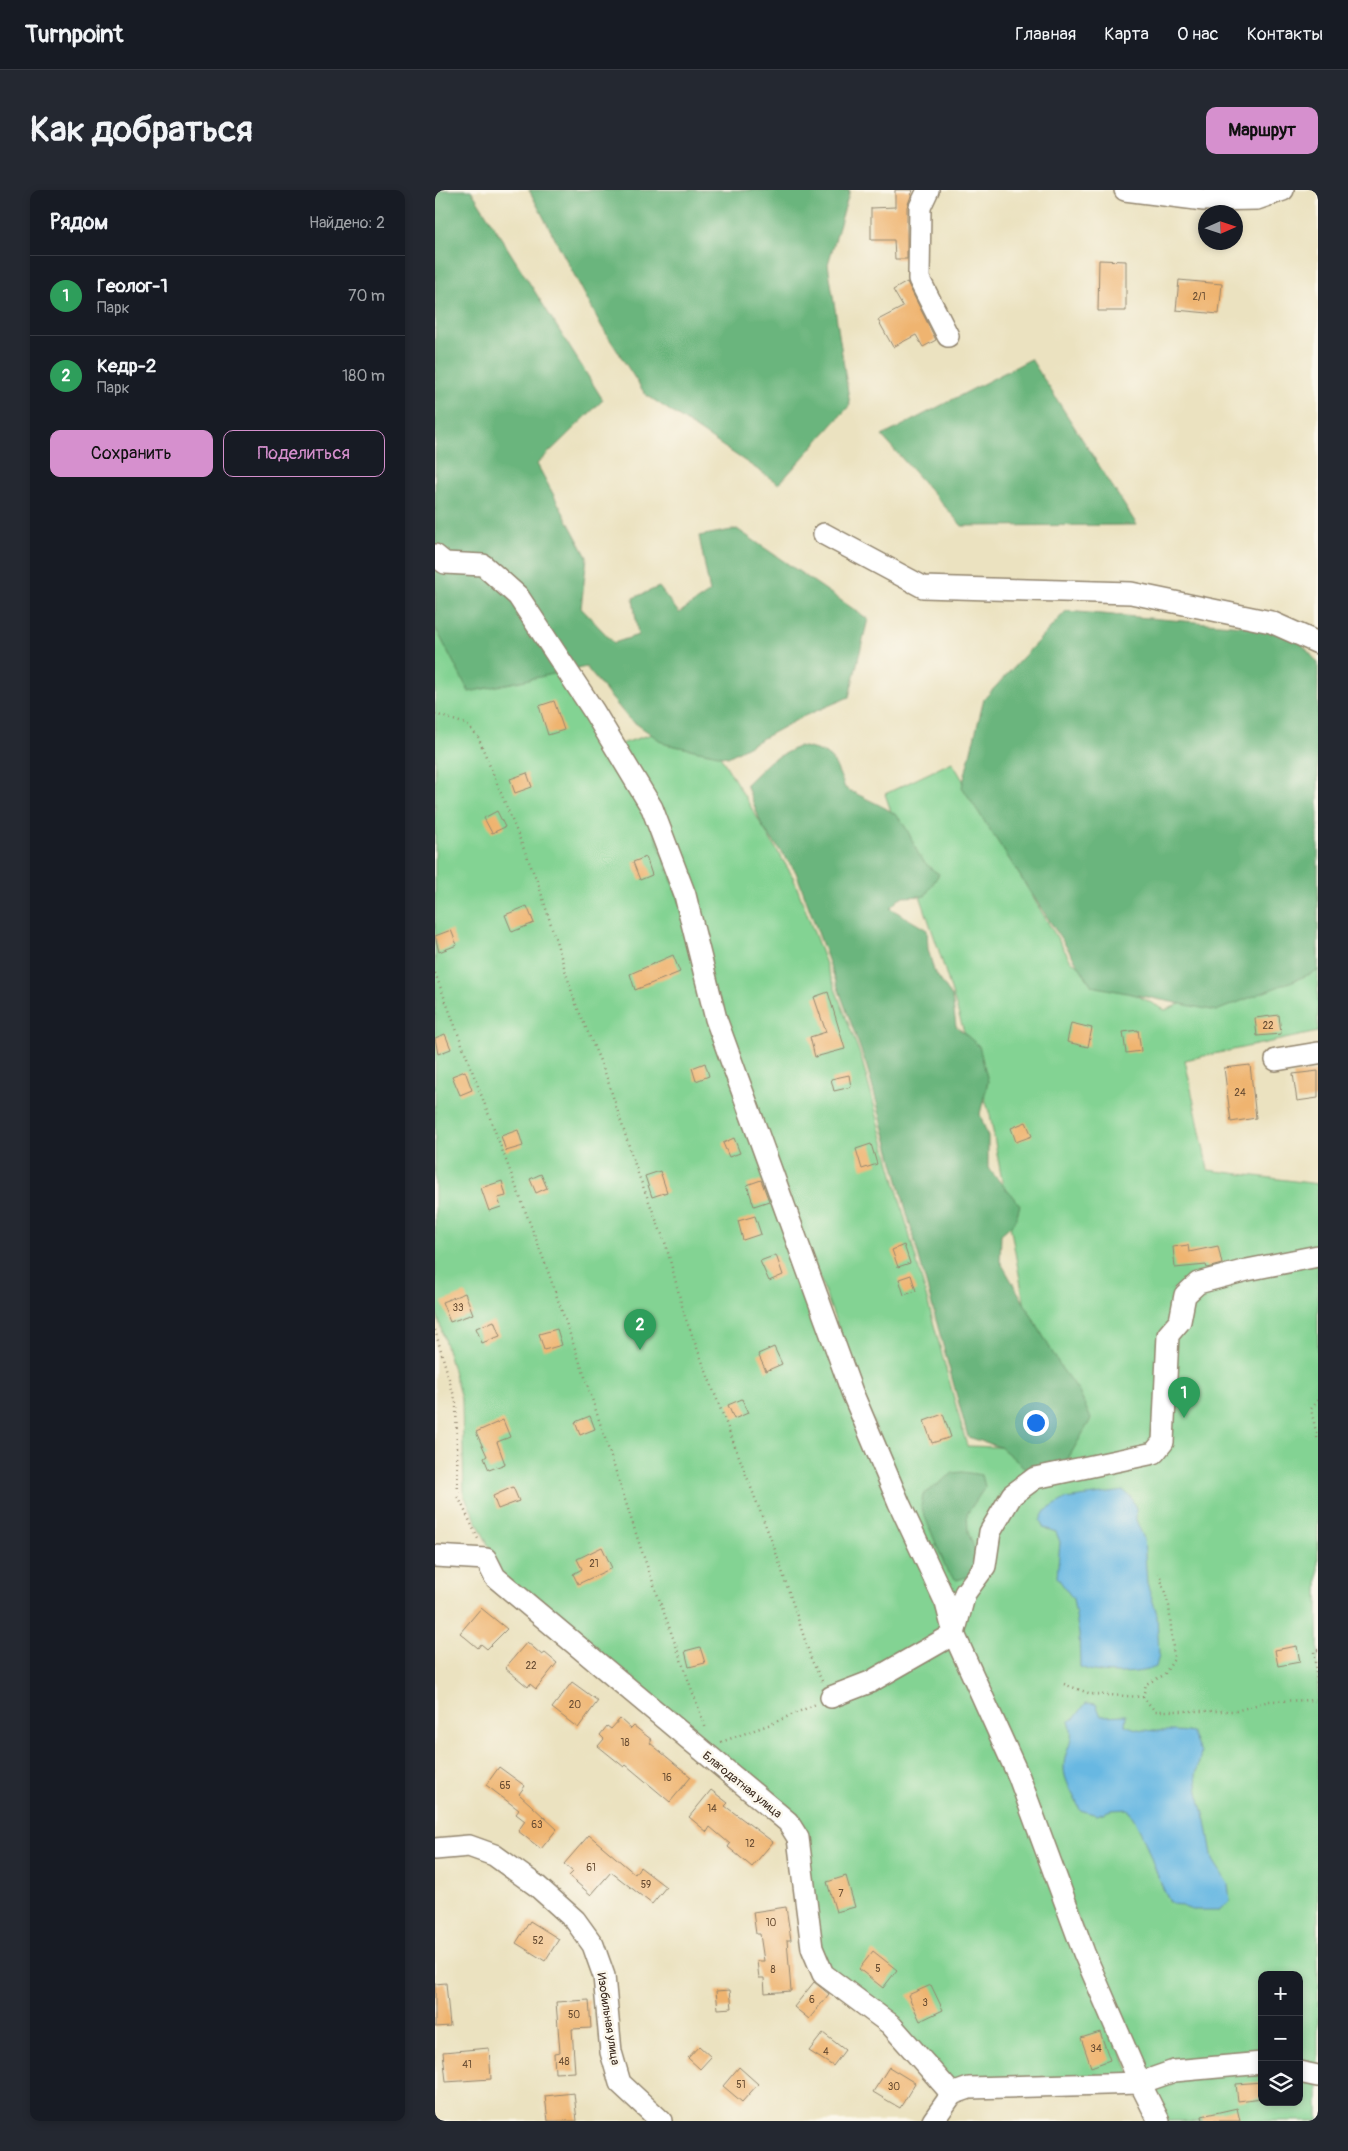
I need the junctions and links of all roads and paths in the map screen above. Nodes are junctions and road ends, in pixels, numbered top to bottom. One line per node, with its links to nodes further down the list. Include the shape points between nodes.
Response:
1 (928, 190): 4 (street, via 920,207 919,279)
2 (1125, 190): 3 (street, via 1204,200 1257,199)
3 (1283, 190)
4 (947, 336)
5 (824, 534): 7 (street, via 923,587 1131,593 1271,622)
6 (435, 555): 19 (street, via 445,562 483,565 517,596 653,808 685,895 716,1019 729,1056 853,1392 899,1503 946,1603)
7 (1318, 642)
8 (435, 714): 23 (path, via 466,724 477,737 539,886 575,1002 606,1075 637,1171 666,1244 685,1317 774,1547 811,1661)
9 (435, 973): 26 (path, via 545,1262)
10 (1318, 1053): 11 (street)
11 (1276, 1060)
12 (1318, 1256): 19 (street, via 1198,1283 1185,1295 1180,1320 1168,1335 1163,1442 1154,1453 1035,1478 1012,1495 990,1532 985,1566 965,1593)
13 (435, 1330): 17 (path, via 456,1403 458,1496)
14 (1318, 1400): 15 (path, via 1311,1409)
15 (1318, 1440)
16 (435, 1556): 17 (street)
17 (486, 1559): 26 (street, Благодатная улица, via 495,1577)
18 (1159, 1573): 24 (path, via 1169,1606 1174,1660 1164,1676 1145,1684)
19 (954, 1634): 23 (street, via 870,1682); 31 (street, via 1019,1777 1084,1952)
20 (1318, 1650): 22 (path, via 1315,1651)
21 (1064, 1684): 24 (path, via 1091,1694)
22 (1318, 1693)
23 (831, 1697): 26 (path)
24 (1143, 1697): 25 (path, via 1155,1711 1187,1712 1236,1711 1269,1701)
25 (1318, 1700)
26 (708, 1750): 32 (street, Благодатная улица, via 787,1822 799,1838 812,1948 823,1974 890,2024)
27 (435, 1849): 33 (street, Изобильная улица, via 469,1846 494,1855 537,1886 575,1920 593,1945 604,1976 611,2052 620,2082)
28 (1258, 2063): 31 (street, via 1174,2070)
29 (1303, 2073): 30 (street)
30 (1318, 2076)
31 (1140, 2083): 32 (street, via 969,2088); 35 (street)
32 (952, 2094): 34 (street)
33 (661, 2121)
34 (933, 2121)
35 (1159, 2121)

